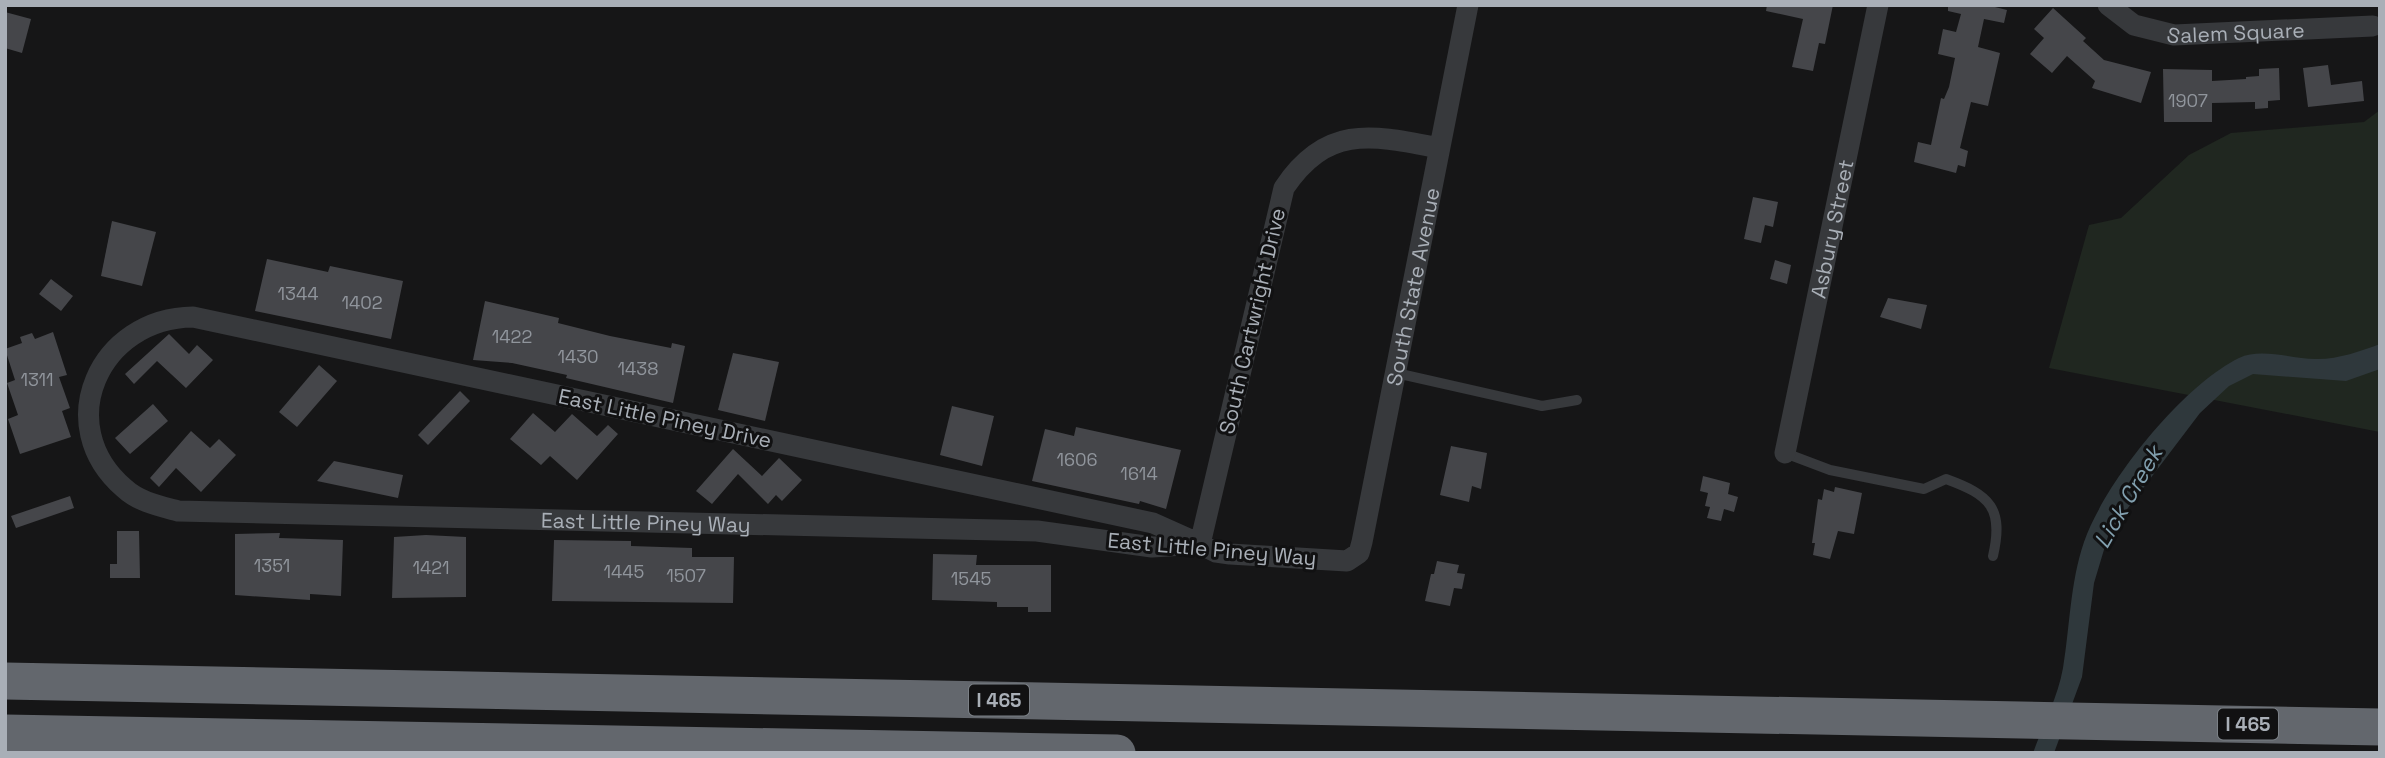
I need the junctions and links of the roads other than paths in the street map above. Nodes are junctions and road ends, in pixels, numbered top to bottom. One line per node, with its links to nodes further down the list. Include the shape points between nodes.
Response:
1 (1468, 5): 5 (street, South State Avenue)
2 (1878, 5): 9 (street, Asbury Street)
3 (2108, 5): 4 (street, Salem Square, via 2134,25 2174,36)
4 (2373, 26)
5 (1439, 148): 7 (street, South State Avenue); 12 (street, South Cartwright Drive, via 1390,139 1349,138 1327,145 1307,159 1284,188)
6 (129, 336): 10 (street, East Little Piney Drive, via 162,319 193,317); 11 (street, East Little Piney Way, via 97,375 91,399 92,434 104,465 124,489 153,505 178,511)
7 (1396, 373): 8 (lane, via 1542,405); 14 (street, South State Avenue, via 1359,554)
8 (1577, 400)
9 (1785, 453): 13 (lane, via 1830,470 1924,489 1946,479 1971,488 1992,504 1997,522)
10 (1010, 492): 11 (street); 12 (street, East Little Piney Drive, via 1153,523)
11 (1007, 530): 12 (street, East Little Piney Way, via 1152,547)
12 (1200, 544): 14 (street, East Little Piney Way, via 1230,554)
13 (1993, 556)
14 (1347, 561)
15 (5, 681): 16 (highway, I 465)
16 (2380, 727)
17 (5, 733): 18 (highway)
18 (1117, 753)

